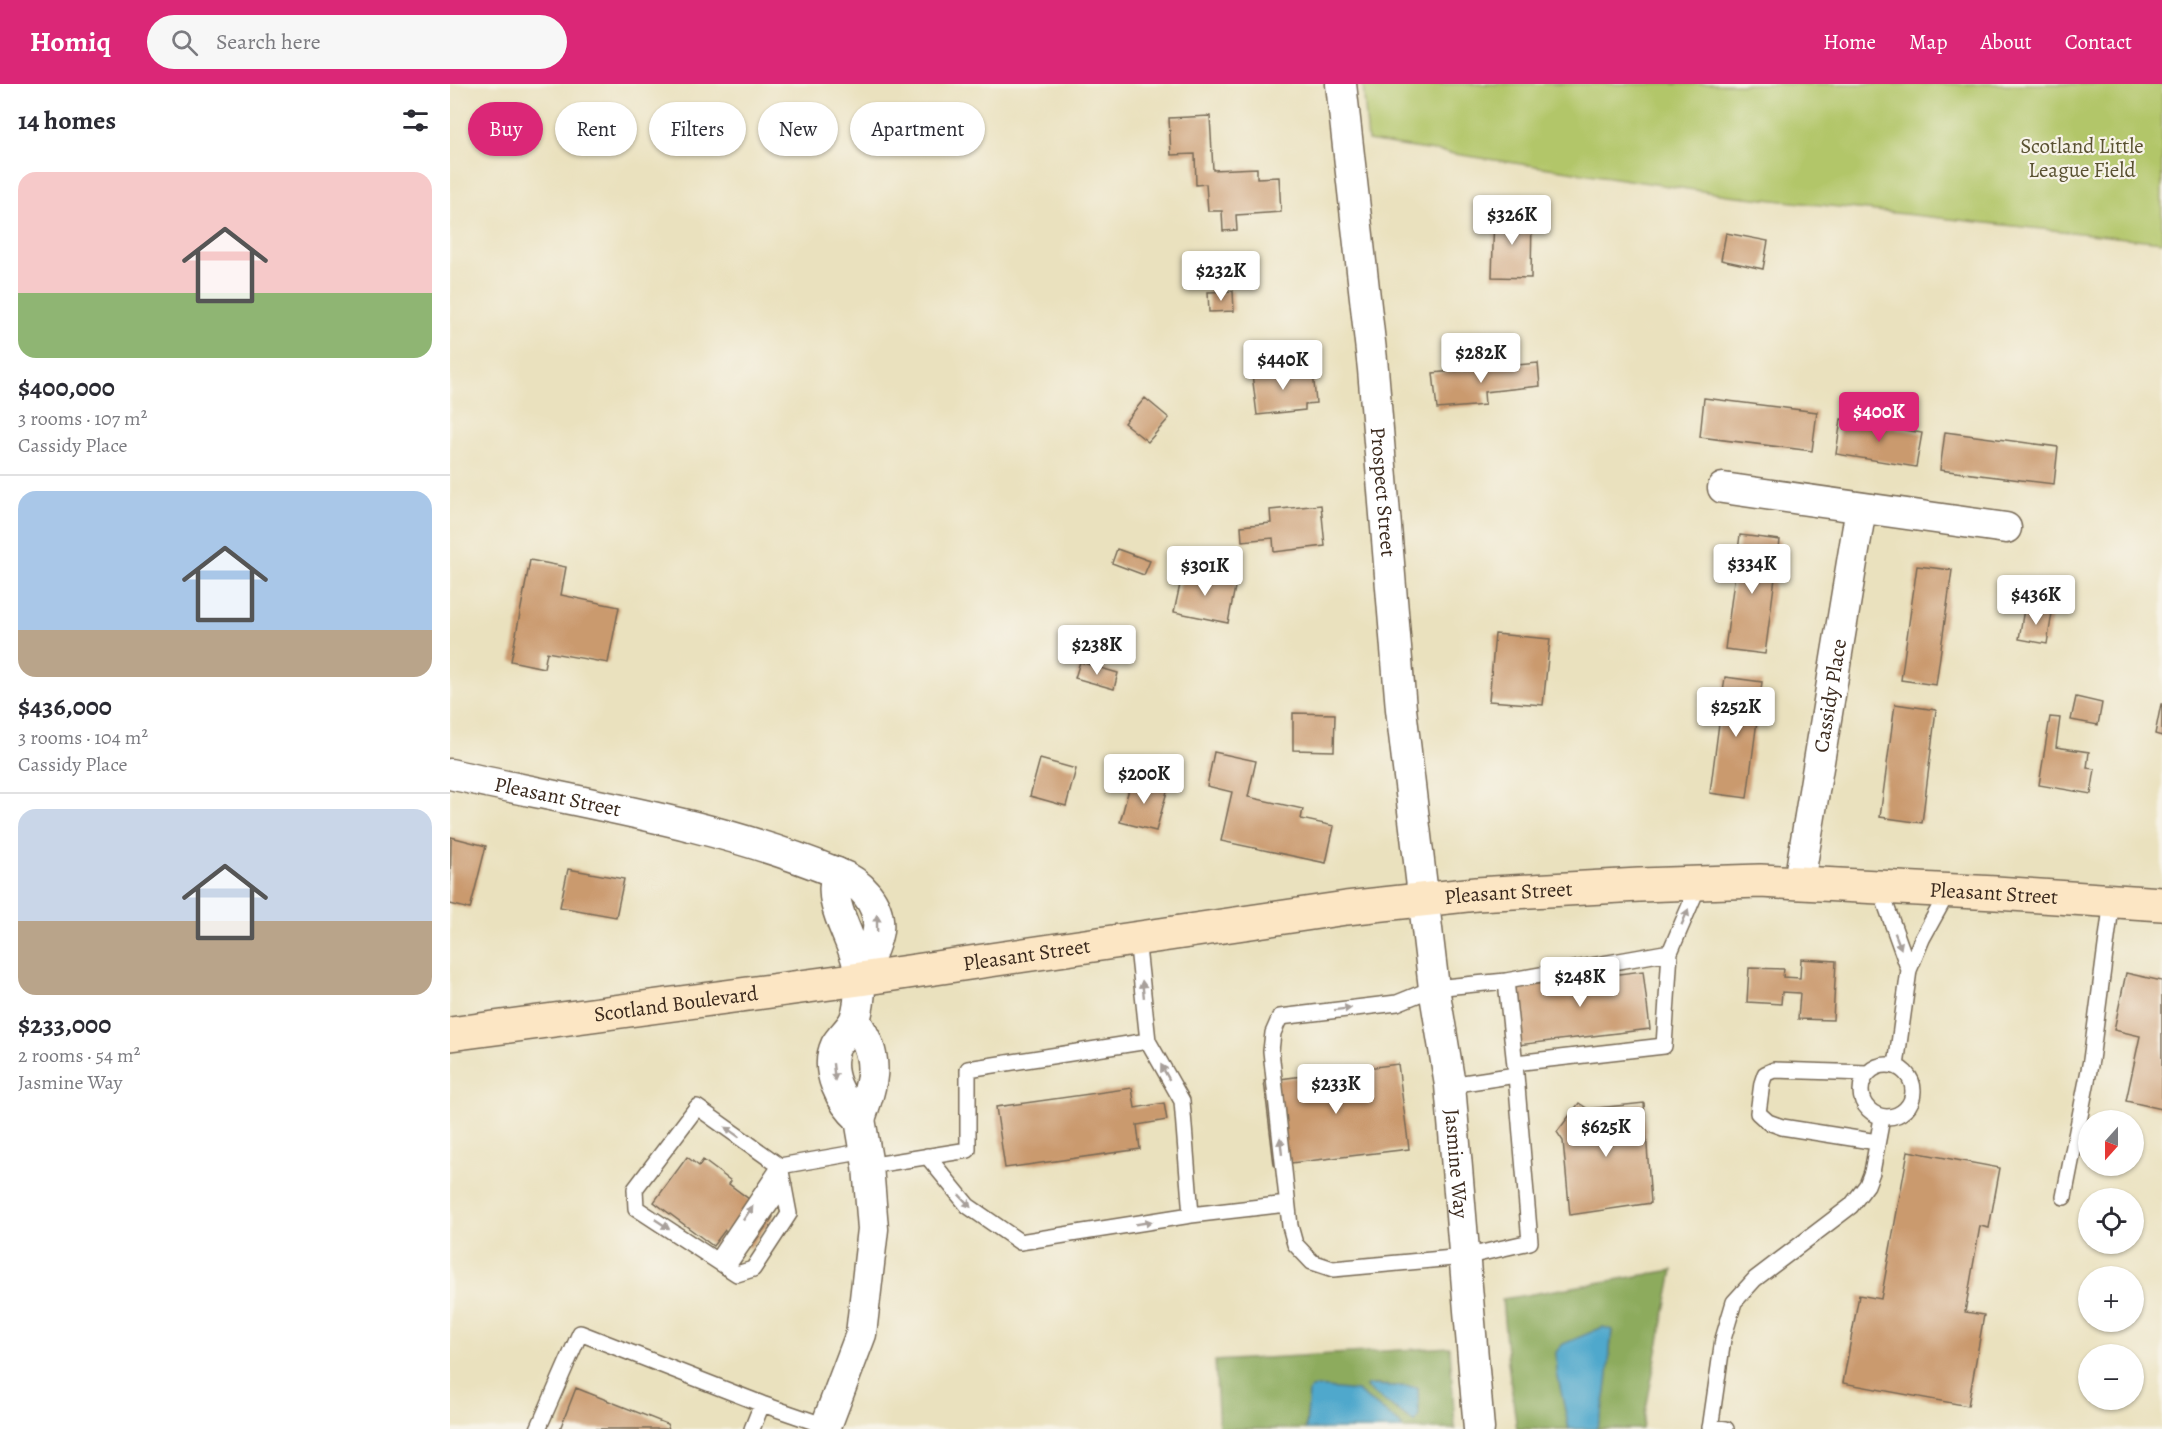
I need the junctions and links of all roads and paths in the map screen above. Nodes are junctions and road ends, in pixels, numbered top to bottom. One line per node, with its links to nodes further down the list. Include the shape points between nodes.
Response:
1 (1341, 84): 10 (street, Prospect Street, via 1372,369 1401,709)
2 (1723, 488): 3 (street)
3 (1861, 508): 4 (street); 7 (street, Cassidy Place)
4 (2006, 528)
5 (450, 774): 16 (street, Pleasant Street, via 765,845 852,878 867,893 877,915 878,930)
6 (1700, 882): 7 (main road, Pleasant Street); 10 (main road, Pleasant Street); 14 (lane, one-way to 6)
7 (1799, 882): 8 (main road, Pleasant Street)
8 (1879, 886): 9 (main road, Pleasant Street); 15 (lane, one-way to 15)
9 (1949, 890): 11 (main road, Pleasant Street); 15 (lane)
10 (1424, 898): 13 (main road, Pleasant Street); 18 (street, Jasmine Way)
11 (2112, 900): 12 (main road, Pleasant Street); 33 (lane, via 2091,1060)
12 (2162, 904)
13 (1137, 938): 16 (main road, Pleasant Street); 21 (lane, one-way to 13)
14 (1670, 952): 17 (lane); 23 (lane, via 1664,1046)
15 (1909, 970): 22 (lane)
16 (860, 979): 19 (street); 20 (main road, Scotland Boulevard)
17 (1506, 981): 18 (lane); 23 (lane)
18 (1434, 988): 25 (street, Jasmine Way); 34 (lane, one-way to 18, via 1271,1051 1280,1017 1397,1003)
19 (855, 1021): 27 (street, via 873,1059 872,1080); 27 (street, one-way to 27, via 835,1047 832,1064 842,1099)
20 (450, 1034)
21 (1148, 1041): 29 (lane, via 968,1069 968,1150); 35 (lane, one-way to 21, via 1182,1101)
22 (1896, 1066): 24 (lane, via 1886,1064); 26 (lane, via 1907,1073 1913,1085 1913,1099 1895,1117)
23 (1516, 1069): 25 (lane); 36 (lane, via 1530,1242)
24 (1867, 1073): 26 (lane, via 1860,1086 1862,1100 1869,1111); 28 (lane, via 1774,1070 1765,1074 1758,1113 1782,1127)
25 (1450, 1085): 36 (street, Jasmine Way)
26 (1882, 1118): 28 (lane)
27 (860, 1119): 30 (street)
28 (1877, 1142): 40 (lane, via 1867,1185 1851,1206 1755,1279 1734,1302)
29 (927, 1156): 30 (lane); 35 (lane, one-way to 35, via 968,1206 1020,1242)
30 (867, 1158): 31 (lane); 39 (street, via 873,1229 861,1334)
31 (780, 1166): 32 (lane); 37 (lane, one-way to 31); 37 (lane, one-way to 37, via 697,1107 634,1189 636,1208)
32 (784, 1185): 37 (lane); 37 (lane, via 789,1214 753,1269 738,1274)
33 (2064, 1197)
34 (1287, 1204): 35 (lane); 36 (lane, via 1295,1244 1312,1262 1333,1269)
35 (1191, 1215)
36 (1464, 1257): 43 (street, Jasmine Way)
37 (722, 1264)
38 (762, 1404): 39 (lane); 41 (lane, via 580,1333); 42 (lane)
39 (826, 1427)
40 (1710, 1428): 44 (lane)
41 (538, 1429)
42 (752, 1429)
43 (1479, 1429)
44 (1726, 1429)

